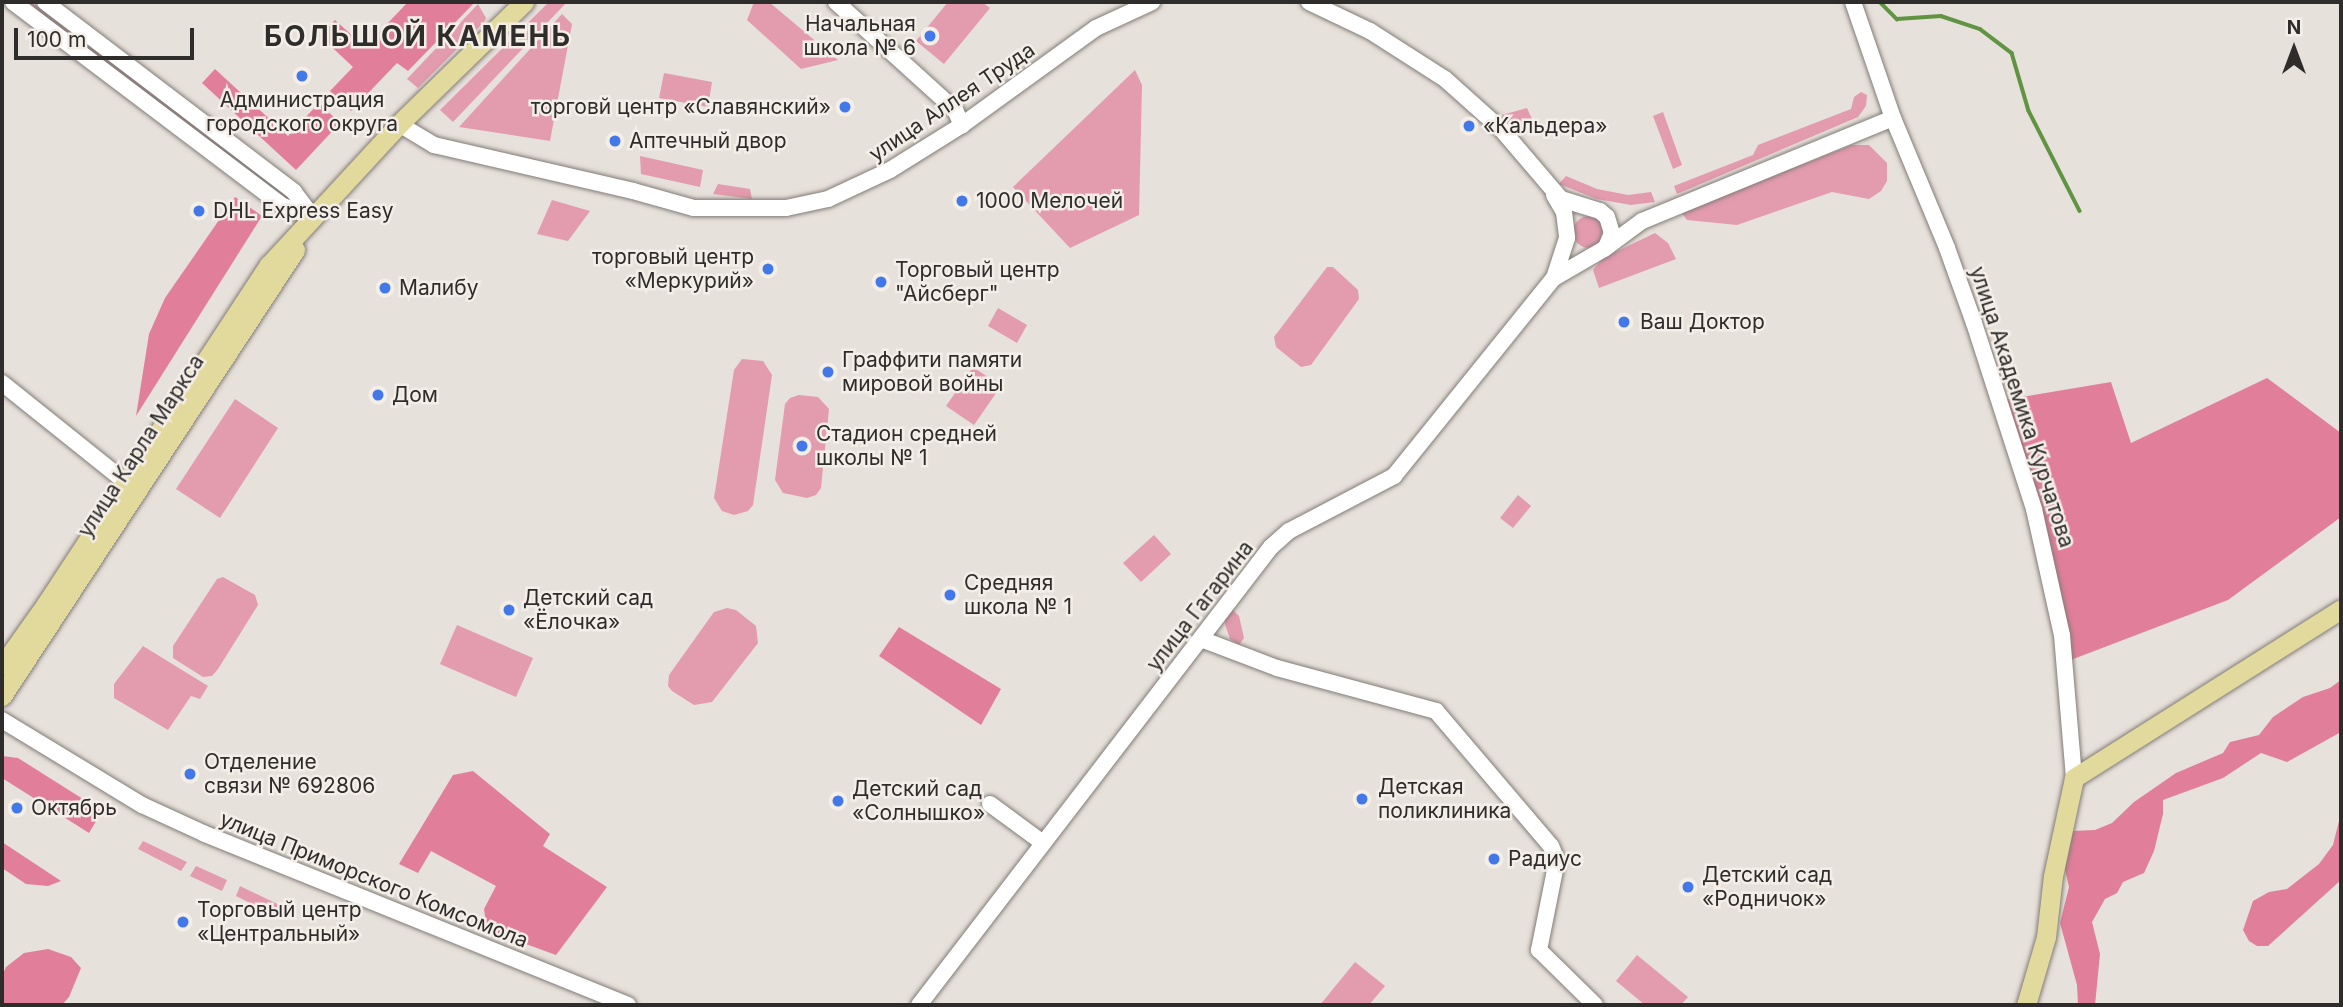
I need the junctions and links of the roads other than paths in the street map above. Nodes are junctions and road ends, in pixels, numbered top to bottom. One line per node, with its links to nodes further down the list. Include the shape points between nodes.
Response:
1 (13, 2): 13 (street, via 284,206)
2 (45, 2): 13 (street, via 294,192)
3 (524, 2): 9 (main road, улица Карла Маркса)
4 (836, 2): 10 (street, via 955,110)
5 (1152, 2): 10 (street, улица Аллея Труда, via 1096,28)
6 (1309, 2): 11 (street, via 1354,22 1445,79 1502,130)
7 (1853, 2): 8 (street, улица Академика Курчатова)
8 (1893, 118): 14 (street); 25 (street, улица Академика Курчатова, via 1951,261 2034,509 2062,635)
9 (399, 124): 10 (street, улица Аллея Труда, via 434,145 694,208 741,211 828,199 890,170); 13 (main road, улица Карла Маркса)
10 (962, 125)
11 (1551, 190): 12 (street, via 1569,203); 15 (street, via 1564,212)
12 (1595, 210): 14 (street); 15 (street, via 1574,214); 16 (street, via 1611,225 1612,233)
13 (313, 217): 19 (main road, улица Карла Маркса, via 269,265); 23 (main road, улица Карла Маркса, via 215,376)
14 (1642, 221): 16 (street)
15 (1567, 234): 16 (street, via 1578,252); 17 (street)
16 (1600, 251): 17 (street)
17 (1554, 278): 21 (street, улица Гагарина, via 1394,477 1289,531 1271,547)
18 (2, 383): 19 (street)
19 (127, 483): 22 (main road, улица Карла Маркса)
20 (2341, 609): 25 (main road)
21 (1201, 639): 27 (street, улица Гагарина); 30 (street, via 1277,668 1436,711 1558,860 1539,950)
22 (2, 666)
23 (2, 696)
24 (2, 720): 28 (street, улица Приморского Комсомола, via 142,805 205,834)
25 (2074, 778): 31 (main road, улица Академика Курчатова, via 2053,876 2046,937)
26 (990, 804): 27 (street)
27 (1043, 843): 29 (street, улица Гагарина)
28 (628, 1005)
29 (919, 1005)
30 (1595, 1005)
31 (2026, 1005)

